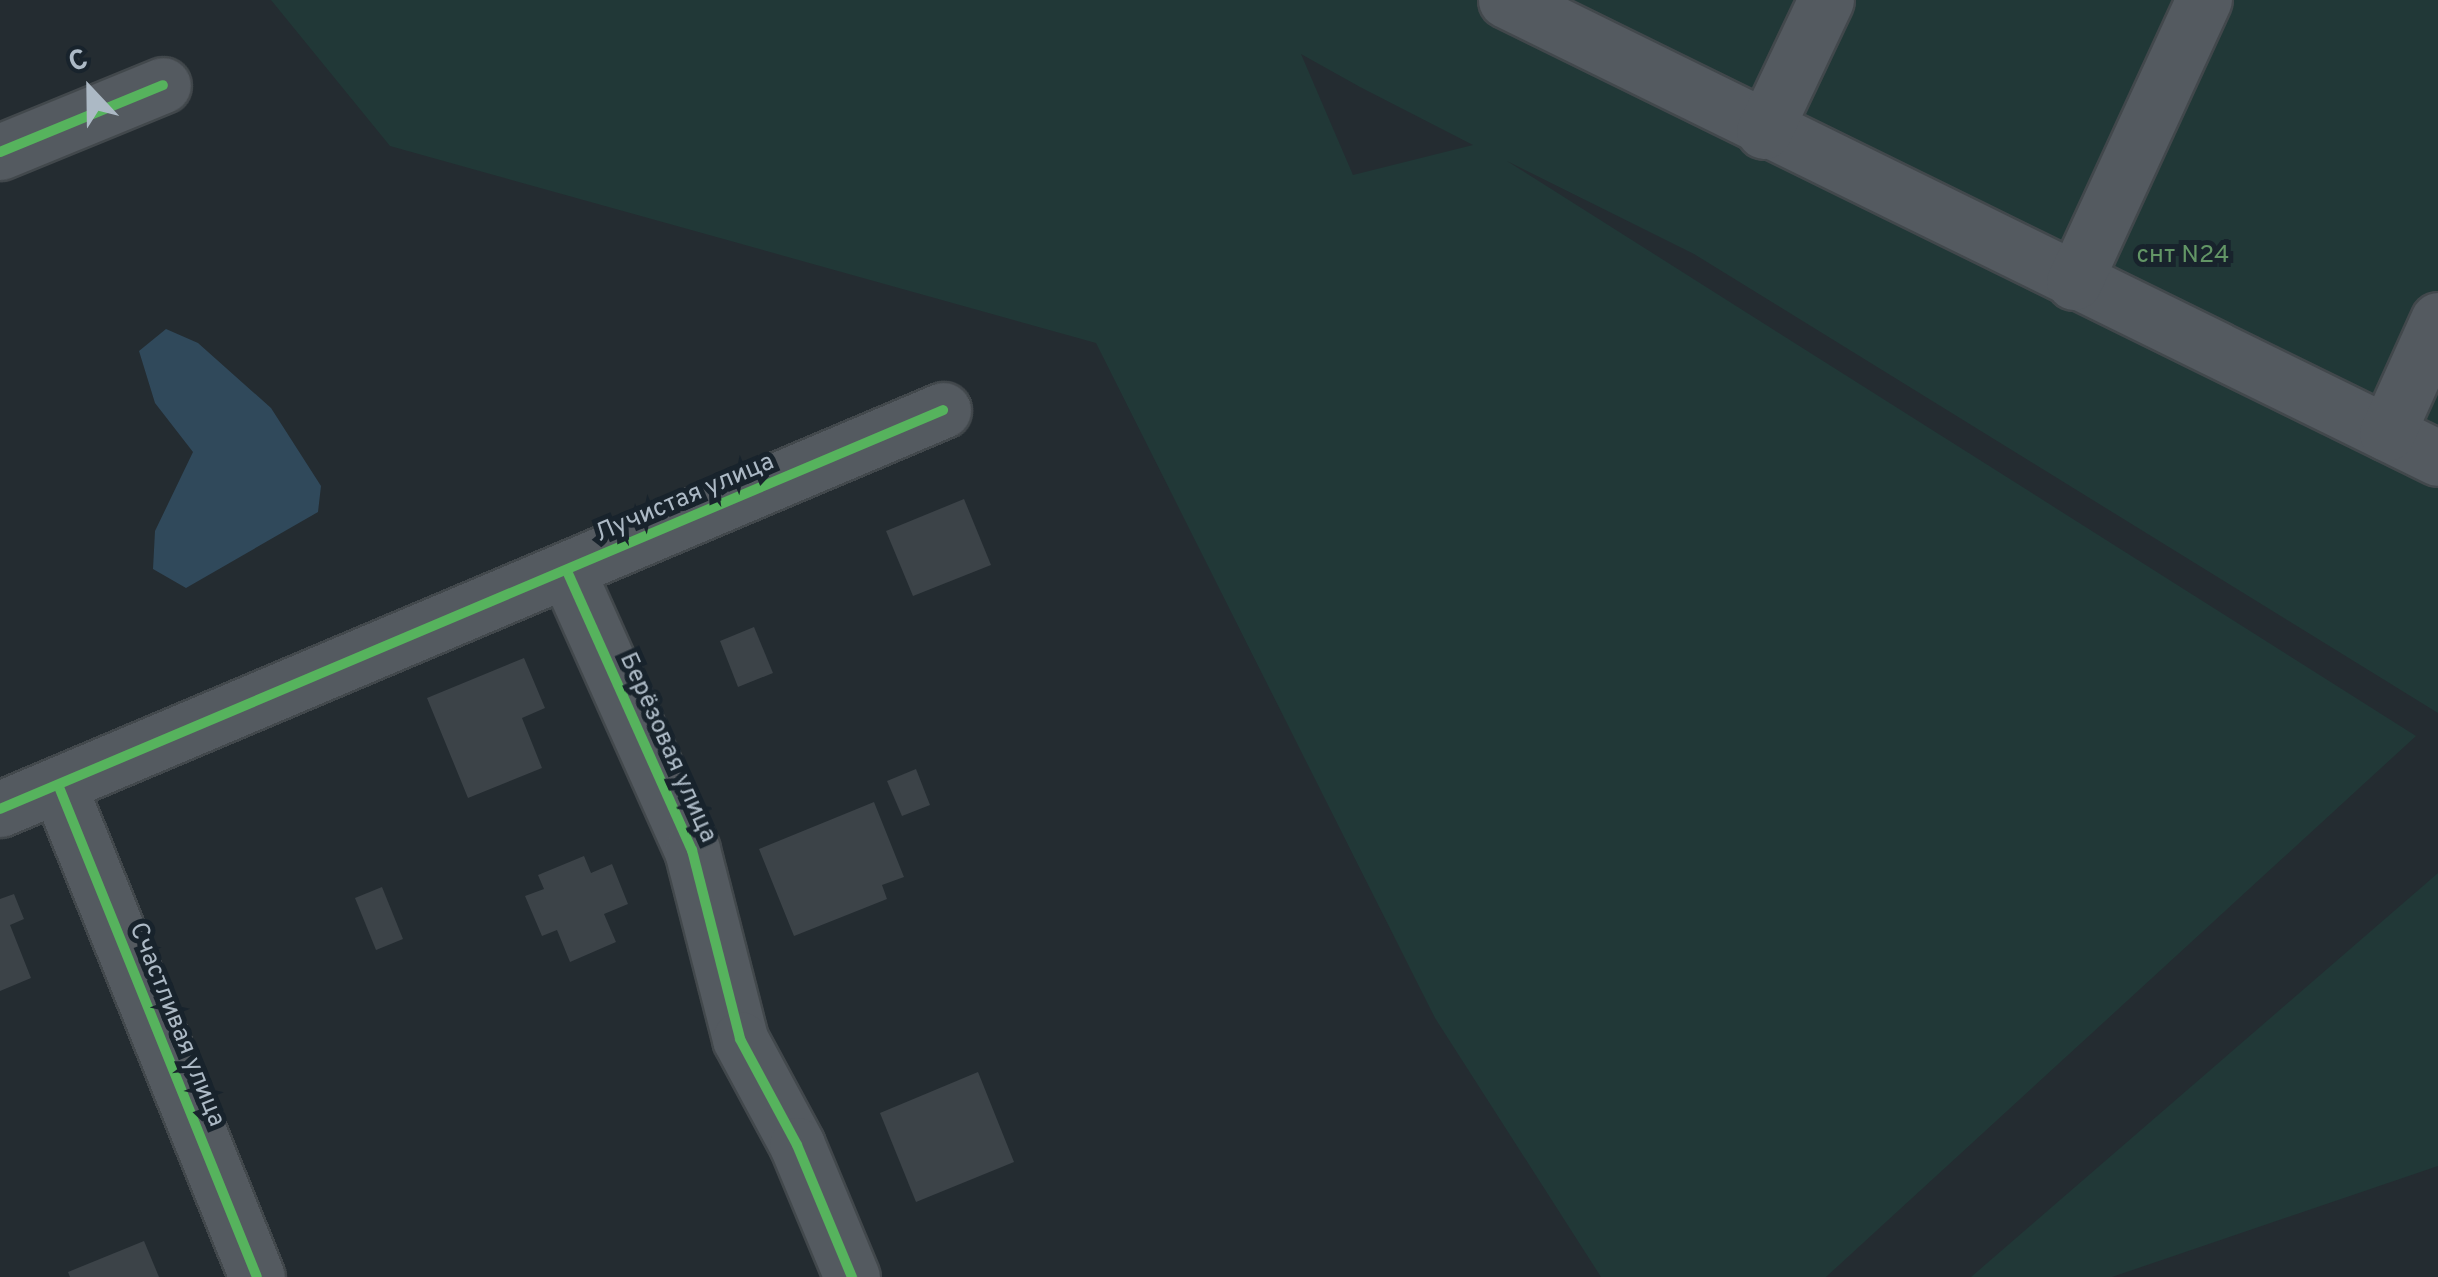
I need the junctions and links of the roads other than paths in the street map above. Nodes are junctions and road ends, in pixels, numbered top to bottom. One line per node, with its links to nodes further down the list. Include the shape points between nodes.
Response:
1 (1506, 0): 5 (street)
2 (1826, 0): 5 (street)
3 (2204, 0): 7 (street)
4 (163, 86): 6 (street)
5 (1764, 131): 7 (street)
6 (0, 152)
7 (2074, 282): 10 (street)
8 (2438, 320): 10 (street)
9 (943, 410): 12 (street, Лучистая улица)
10 (2386, 433): 11 (street)
11 (2438, 458)
12 (567, 572): 13 (street, Лучистая улица); 16 (street, Берёзовая улица, via 692,850 740,1039 798,1145)
13 (59, 787): 14 (street, Лучистая улица); 15 (street, Счастливая улица)
14 (0, 809)
15 (257, 1277)
16 (852, 1277)

